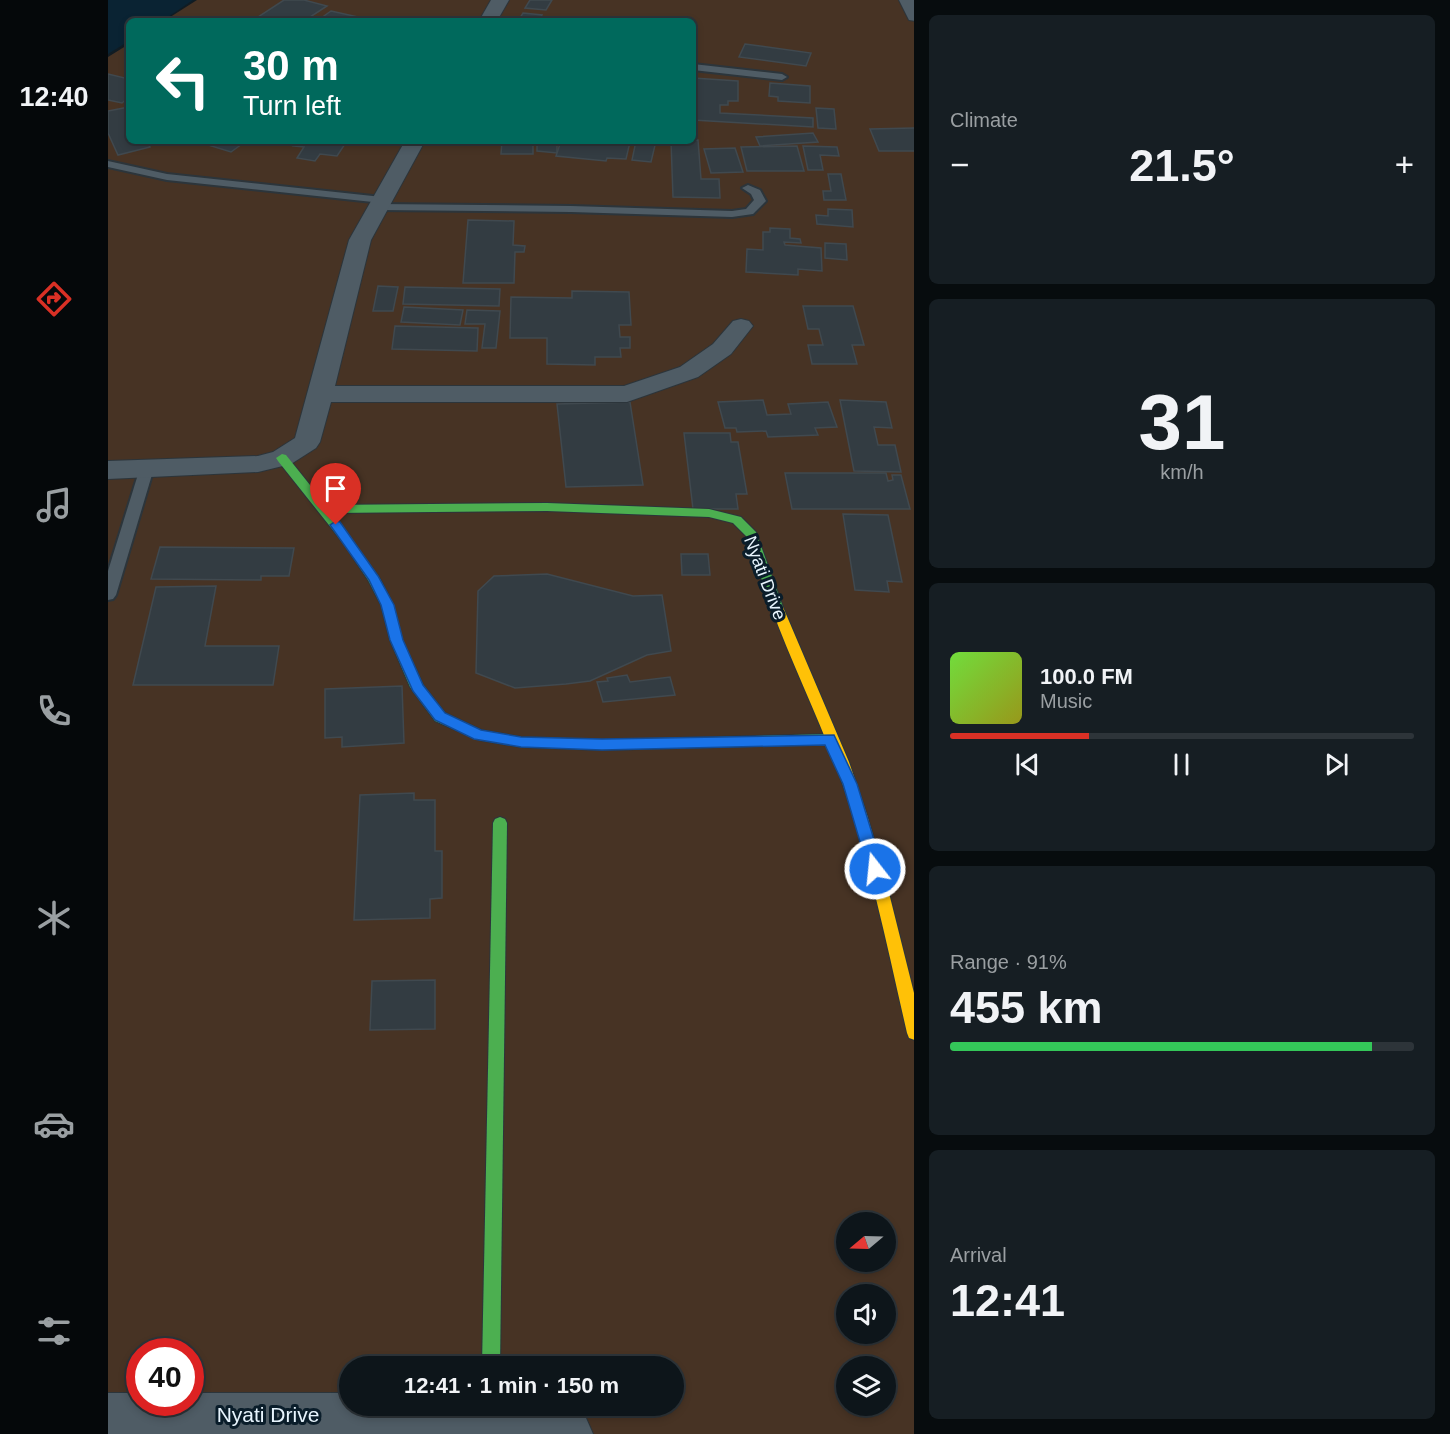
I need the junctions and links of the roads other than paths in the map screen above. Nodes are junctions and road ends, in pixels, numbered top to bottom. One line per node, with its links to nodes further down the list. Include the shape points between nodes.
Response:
1 (500, 0): 2 (street)
2 (490, 18)
3 (696, 67): 4 (lane)
4 (782, 77)
5 (414, 144): 8 (street)
6 (108, 164): 8 (lane, via 167,177)
7 (748, 188): 8 (lane, via 756,192 760,201 748,212 732,214)
8 (380, 203): 10 (street, via 360,240)
9 (741, 326): 10 (street, via 722,349 689,372 627,394)
10 (321, 394): 11 (street, via 307,442)
11 (282, 458): 12 (street, via 258,464); 14 (street)
12 (147, 468): 13 (street); 15 (lane)
13 (108, 470)
14 (322, 509): 16 (street, via 374,579 417,687 440,717 479,735 521,742 602,745); 16 (street, Nyati Drive, via 547,507 709,513 737,520 752,535 784,628)
15 (108, 595)
16 (830, 739): 18 (street, Nyati Drive, via 850,784 878,880)
17 (500, 823): 19 (street)
18 (914, 1029)
19 (491, 1356)
20 (108, 1416): 23 (street, Nyati Drive, via 391,1415)
21 (482, 1416): 23 (street, Nyati Drive)
22 (498, 1416): 24 (street, Nyati Drive)
23 (443, 1426)
24 (570, 1434)

